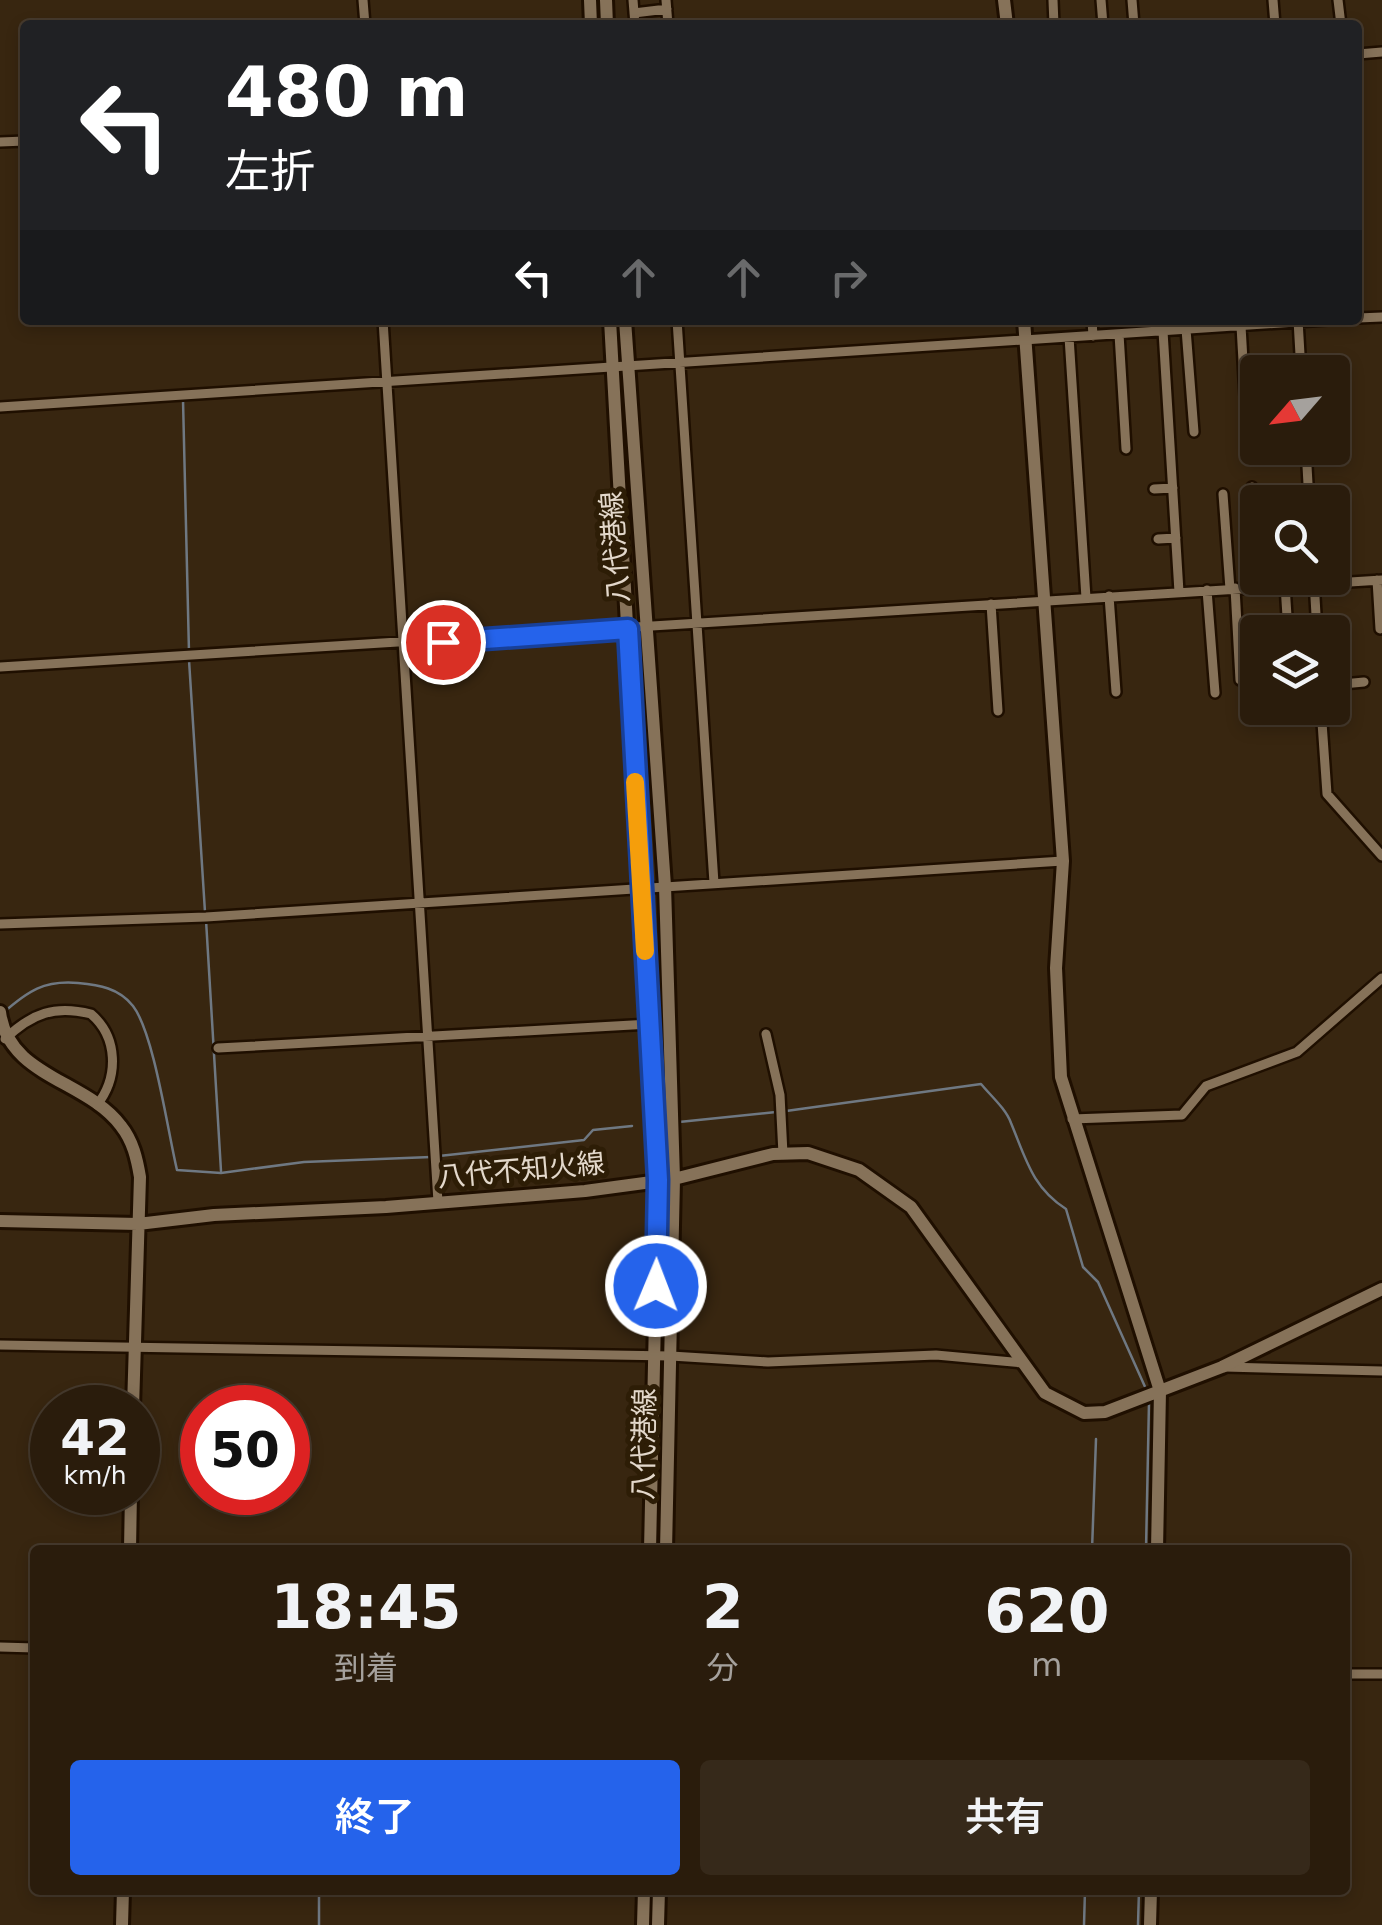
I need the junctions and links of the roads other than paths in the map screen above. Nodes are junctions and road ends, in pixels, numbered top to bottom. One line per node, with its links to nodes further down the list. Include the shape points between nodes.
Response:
1 (632, 0): 3 (street)
2 (666, 5): 3 (street)
3 (634, 19)
4 (382, 325): 24 (street)
5 (610, 325): 23 (main road, 八代港線)
6 (626, 325): 22 (main road, 八代港線)
7 (677, 325): 21 (street)
8 (1024, 325): 18 (main road)
9 (1092, 325): 16 (street)
10 (1253, 325): 12 (street)
11 (1298, 325): 20 (street)
12 (1242, 326): 13 (street); 19 (street)
13 (1186, 329): 14 (street); 26 (street)
14 (1162, 331): 15 (street); 28 (street)
15 (1119, 334): 16 (street); 27 (street)
16 (1093, 336): 17 (street)
17 (1069, 337): 18 (street); 40 (street)
18 (1025, 340): 21 (street); 41 (main road)
19 (1244, 355)
20 (1300, 355)
21 (680, 363): 22 (street); 43 (street)
22 (628, 367): 23 (street); 44 (main road, 八代港線)
23 (612, 368): 24 (street); 45 (main road, 八代港線)
24 (386, 382): 25 (street); 47 (street)
25 (0, 407)
26 (1194, 432)
27 (1126, 449)
28 (1173, 488): 29 (street); 31 (street)
29 (1154, 490)
30 (1222, 494): 35 (street)
31 (1176, 538): 32 (street); 38 (street)
32 (1158, 539)
33 (1350, 580): 34 (street)
34 (1380, 580): 46 (street)
35 (1232, 588): 36 (street); 37 (street); 49 (street)
36 (1240, 588)
37 (1206, 590): 38 (street); 53 (street)
38 (1179, 592): 39 (street)
39 (1109, 596): 40 (street); 52 (street)
40 (1086, 598): 41 (street)
41 (1042, 601): 42 (street); 57 (main road)
42 (991, 604): 43 (street); 54 (street)
43 (697, 624): 44 (street); 58 (street)
44 (646, 628): 45 (street); 59 (main road, 八代港線)
45 (628, 629): 47 (street); 60 (main road, 八代港線)
46 (1380, 629)
47 (406, 644): 48 (street); 61 (street)
48 (0, 666)
49 (1240, 680)
50 (1364, 682): 51 (street)
51 (1350, 683)
52 (1116, 692)
53 (1215, 693)
54 (998, 711)
55 (1323, 725): 56 (street, via 1326,794)
56 (1382, 856)
57 (1063, 861): 58 (street); 71 (main road, via 1056,968 1061,1077)
58 (714, 883): 59 (street)
59 (664, 886): 60 (street); 73 (main road, 八代港線)
60 (640, 888): 61 (street); 65 (main road, 八代港線)
61 (420, 904): 62 (street); 68 (street)
62 (0, 924)
63 (1382, 978): 71 (street, via 1297,1052 1206,1086 1182,1115)
64 (0, 1012): 66 (main road)
65 (650, 1024): 68 (street); 74 (main road, 八代港線)
66 (3, 1030): 70 (main road, via 24,1058); 70 (street, via 48,1010 91,1014 112,1044 112,1072)
67 (766, 1034): 72 (street, via 780,1095)
68 (430, 1037): 69 (street); 75 (street)
69 (218, 1048)
70 (97, 1105): 77 (main road, via 121,1126 136,1156)
71 (1072, 1119): 87 (main road)
72 (783, 1154): 73 (main road, 八代不知火線); 83 (main road, 八代不知火線, via 808,1153 859,1170 911,1207)
73 (674, 1179): 74 (main road, 八代不知火線); 82 (main road, 八代港線)
74 (658, 1180): 75 (main road, 八代不知火線); 81 (main road, 八代港線)
75 (438, 1202): 77 (main road, 八代不知火線)
76 (0, 1221): 77 (main road, 八代不知火線)
77 (138, 1224): 80 (main road)
78 (1382, 1289): 84 (main road, 八代不知火線)
79 (0, 1345): 80 (street)
80 (134, 1349): 81 (street); 86 (main road)
81 (654, 1356): 82 (street); 90 (main road, 八代港線)
82 (671, 1356): 83 (street, via 768,1362 936,1355); 91 (main road, 八代港線)
83 (1023, 1363): 87 (main road, 八代不知火線, via 1063,1406 1105,1412)
84 (1222, 1366): 85 (street); 87 (main road, 八代不知火線)
85 (1382, 1371)
86 (133, 1385)
87 (1155, 1393): 92 (main road)
88 (131, 1515): 89 (main road)
89 (130, 1545)
90 (650, 1545)
91 (666, 1545)
92 (1158, 1545)
93 (0, 1647): 94 (street)
94 (30, 1648)
95 (1350, 1674): 96 (street)
96 (1382, 1674)
97 (123, 1895): 101 (main road)
98 (644, 1895): 102 (main road)
99 (659, 1895): 103 (main road)
100 (1151, 1895): 104 (main road)
101 (122, 1925)
102 (643, 1925)
103 (658, 1925)
104 (1150, 1925)

